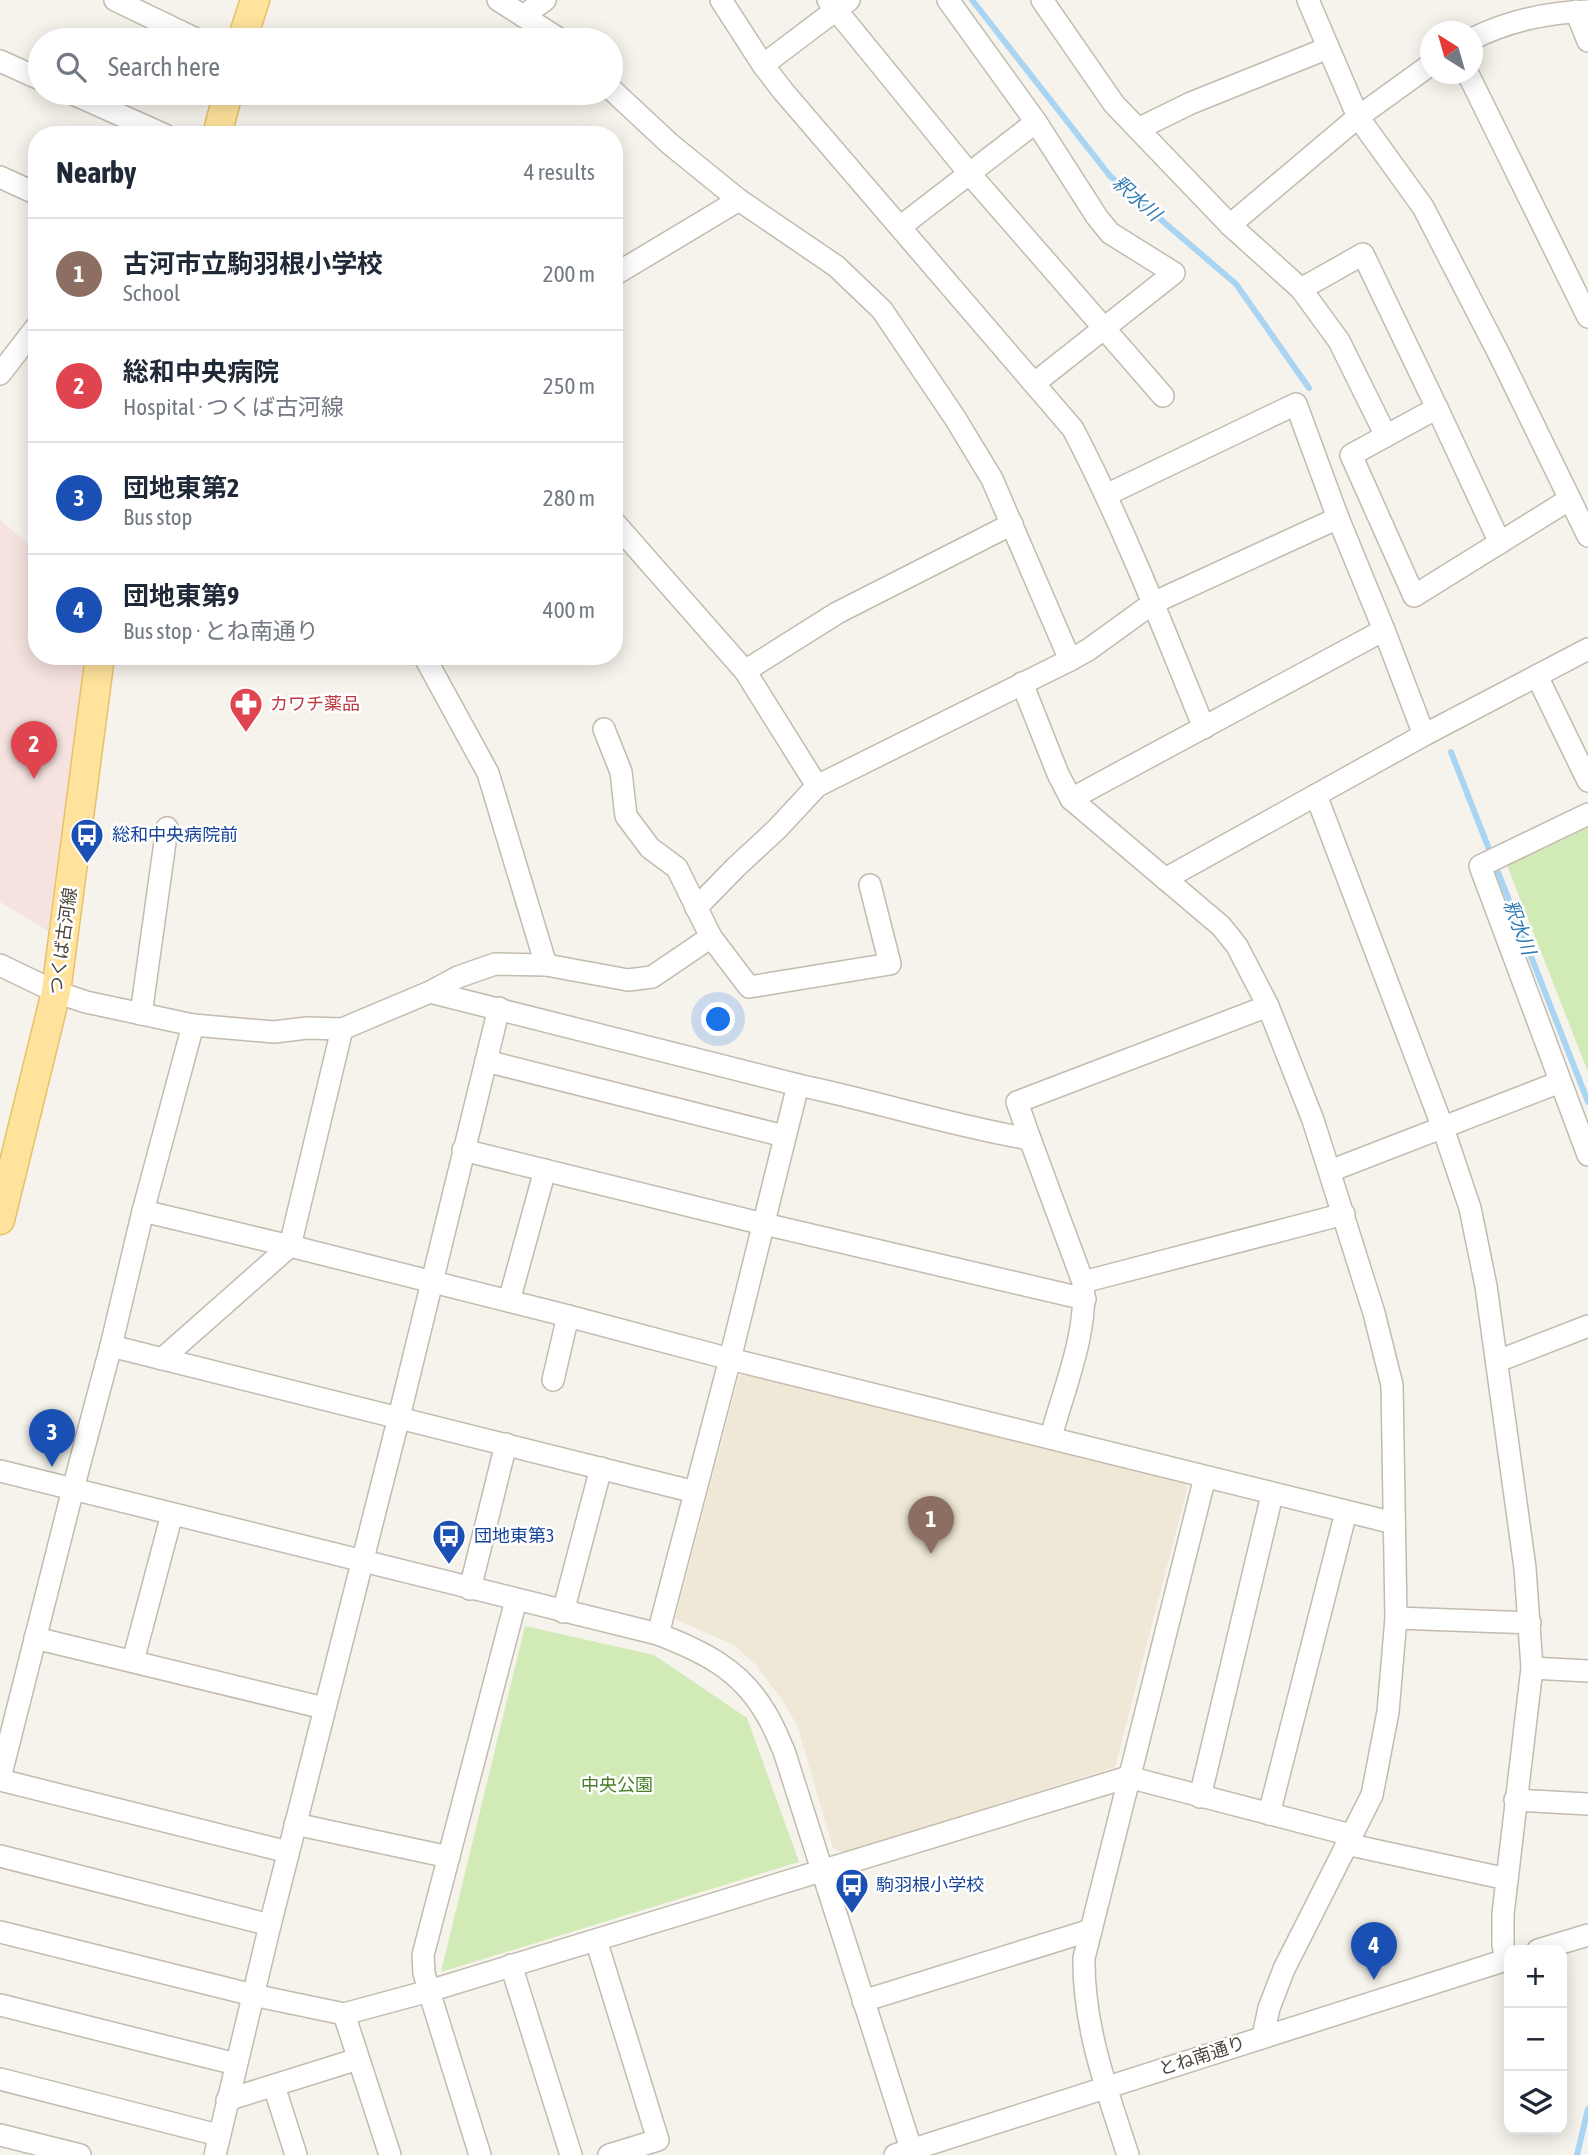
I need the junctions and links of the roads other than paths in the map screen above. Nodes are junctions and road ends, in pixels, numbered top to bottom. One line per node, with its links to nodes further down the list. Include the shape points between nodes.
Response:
1 (116, 0): 12 (street)
2 (255, 0): 13 (main road)
3 (498, 0): 11 (street)
4 (544, 0): 11 (street)
5 (720, 0): 19 (street)
6 (948, 0): 27 (street)
7 (1042, 0): 30 (street, via 1114,104)
8 (1308, 0): 17 (street)
9 (837, 4): 19 (street); 31 (street)
10 (1582, 11): 15 (street, via 1542,14); 16 (street)
11 (523, 16): 14 (street)
12 (173, 28)
13 (246, 28)
14 (542, 28)
15 (1483, 34)
16 (1588, 41)
17 (1328, 48): 26 (street); 30 (street)
18 (0, 61): 21 (street)
19 (763, 65): 36 (street)
20 (1420, 72): 26 (street)
21 (28, 74)
22 (1473, 84): 39 (street)
23 (623, 100): 34 (street)
24 (98, 105): 28 (street)
25 (225, 105): 29 (main road)
26 (1358, 117): 35 (street); 48 (street, via 1423,207)
27 (1036, 122): 31 (street); 40 (street, via 1110,233 1174,273)
28 (145, 126)
29 (220, 126)
30 (1138, 129): 35 (street)
31 (969, 173): 36 (street); 40 (street)
32 (0, 177): 33 (street)
33 (28, 190)
34 (739, 200): 37 (street); 50 (street, via 836,267 882,310 955,418 992,479)
35 (1230, 225): 38 (street)
36 (900, 227): 43 (street)
37 (623, 270)
38 (1301, 289): 45 (street, via 1363,254); 46 (street, via 1339,341)
39 (1588, 317)
40 (1103, 327): 43 (street); 44 (street)
41 (28, 338): 42 (street)
42 (0, 374)
43 (1035, 382): 47 (street, via 1073,429)
44 (1163, 396)
45 (1437, 408): 46 (street); 53 (street)
46 (1386, 436): 53 (street, via 1351,455 1414,596)
47 (1106, 495): 49 (street, via 1296,404); 54 (street)
48 (1570, 499): 52 (street); 53 (street)
49 (1338, 518): 54 (street); 55 (street)
50 (1012, 524): 57 (street); 60 (street, via 836,613)
51 (623, 532): 60 (street)
52 (1588, 536)
53 (1500, 542)
54 (1153, 603): 57 (street); 63 (street)
55 (1384, 629): 63 (street); 65 (street)
56 (1588, 649): 61 (street)
57 (1070, 660): 62 (street)
58 (99, 665): 78 (main road, つくば古河線)
59 (429, 665): 77 (street, via 488,773)
60 (745, 671): 67 (street)
61 (1537, 676): 65 (street); 66 (street)
62 (1022, 683): 67 (street); 69 (street)
63 (1205, 728): 69 (street)
64 (604, 729): 74 (street, via 621,772 626,816 650,848 677,868)
65 (1424, 735): 68 (street)
66 (1588, 781)
67 (817, 786): 74 (street)
68 (1316, 795): 72 (street); 88 (street)
69 (1071, 799): 72 (street)
70 (1588, 814): 86 (street, via 1480,866)
71 (167, 828): 82 (street)
72 (1165, 879): 80 (street, via 1221,926 1237,946)
73 (870, 885): 75 (street, via 890,964 750,987)
74 (696, 908): 75 (street)
75 (711, 937): 77 (street, via 652,977 628,980)
76 (0, 964): 78 (street)
77 (546, 965): 79 (street, via 495,964)
78 (56, 992): 82 (street); 97 (main road, つくば古河線)
79 (430, 992): 81 (street); 84 (street)
80 (1268, 1006): 90 (street, via 1017,1102); 94 (street)
81 (499, 1008): 85 (street); 87 (street)
82 (141, 1014): 83 (street)
83 (193, 1026): 84 (street, via 274,1032); 95 (street)
84 (342, 1029): 99 (street)
85 (486, 1061): 89 (street); 91 (street)
86 (1560, 1082): 88 (street); 92 (street)
87 (799, 1085): 89 (street); 90 (street)
88 (1443, 1128): 94 (street); 108 (street, via 1470,1208)
89 (784, 1136): 98 (street)
90 (1030, 1139): 101 (street)
91 (463, 1150): 93 (street); 100 (street)
92 (1588, 1155)
93 (545, 1170): 98 (street); 102 (street)
94 (1330, 1171): 96 (street)
95 (143, 1211): 99 (street); 105 (street)
96 (1344, 1214): 101 (street); 121 (street, via 1391,1385)
97 (0, 1220)
98 (764, 1224): 101 (street); 107 (street)
99 (290, 1246): 100 (street); 106 (street)
100 (430, 1282): 102 (street); 110 (street)
101 (1084, 1291): 111 (street, via 1082,1325)
102 (509, 1301): 103 (street)
103 (568, 1316): 107 (street); 109 (street)
104 (1588, 1326): 108 (street)
105 (111, 1346): 106 (street); 116 (street)
106 (162, 1359): 110 (street)
107 (730, 1359): 111 (street); 117 (street)
108 (1498, 1361): 127 (street)
109 (553, 1380)
110 (399, 1417): 112 (street); 122 (street)
111 (1051, 1437): 115 (street)
112 (506, 1444): 113 (street); 123 (street)
113 (601, 1468): 117 (street); 125 (street)
114 (0, 1471): 116 (street)
115 (1205, 1477): 118 (street); 134 (street)
116 (73, 1489): 120 (street); 129 (street)
117 (695, 1492): 128 (street)
118 (1272, 1495): 119 (street); 136 (street)
119 (1346, 1513): 121 (street); 139 (street)
120 (172, 1514): 122 (street); 130 (street)
121 (1394, 1523): 126 (street)
122 (360, 1561): 123 (street); 133 (street)
123 (470, 1589): 124 (street)
124 (516, 1600): 125 (street); 144 (street)
125 (563, 1612): 128 (street)
126 (1396, 1618): 127 (street); 141 (street, via 1388,1712 1372,1795)
127 (1530, 1623): 131 (street)
128 (658, 1634): 145 (street, via 697,1649 725,1667 765,1711 784,1751)
129 (35, 1638): 130 (street); 135 (street)
130 (133, 1661): 133 (street)
131 (1532, 1668): 132 (street); 137 (street)
132 (1588, 1671)
133 (324, 1708): 140 (street)
134 (1128, 1777): 136 (street); 145 (street); 148 (street)
135 (0, 1779): 142 (street)
136 (1200, 1797): 139 (street)
137 (1515, 1800): 138 (street); 146 (street)
138 (1588, 1804)
139 (1269, 1814): 141 (street)
140 (295, 1824): 142 (street); 144 (street)
141 (1348, 1840): 146 (street); 161 (street, via 1284,1969)
142 (288, 1852): 147 (street)
143 (0, 1856): 147 (street)
144 (449, 1857): 156 (street, via 423,1955)
145 (822, 1871): 151 (street); 158 (street)
146 (1507, 1879): 152 (street)
147 (270, 1925): 157 (street)
148 (1091, 1930): 158 (street); 166 (street, via 1083,1986)
149 (0, 1932): 157 (street)
150 (1588, 1935): 153 (street)
151 (596, 1940): 155 (street); 176 (street, via 658,2140)
152 (1505, 1945)
153 (1555, 1945)
154 (1504, 1961): 161 (street, とね南通り)
155 (511, 1965): 156 (street); 175 (street)
156 (429, 1991): 160 (street); 174 (street)
157 (253, 1995): 160 (street); 163 (street)
158 (863, 2001): 170 (street)
159 (0, 2005): 163 (street)
160 (344, 2014): 162 (street)
161 (1264, 2036): 166 (street, とね南通り)
162 (358, 2059): 165 (street); 173 (street)
163 (236, 2064): 167 (street)
164 (0, 2079): 169 (street)
165 (274, 2086): 167 (street); 172 (street)
166 (1106, 2087): 170 (street, とね南通り); 177 (street)
167 (227, 2100): 169 (street)
168 (0, 2134): 171 (street)
169 (217, 2145)
170 (907, 2153)
171 (80, 2155)
172 (296, 2155)
173 (390, 2155)
174 (480, 2155)
175 (571, 2155)
176 (609, 2155)
177 (1128, 2155)

